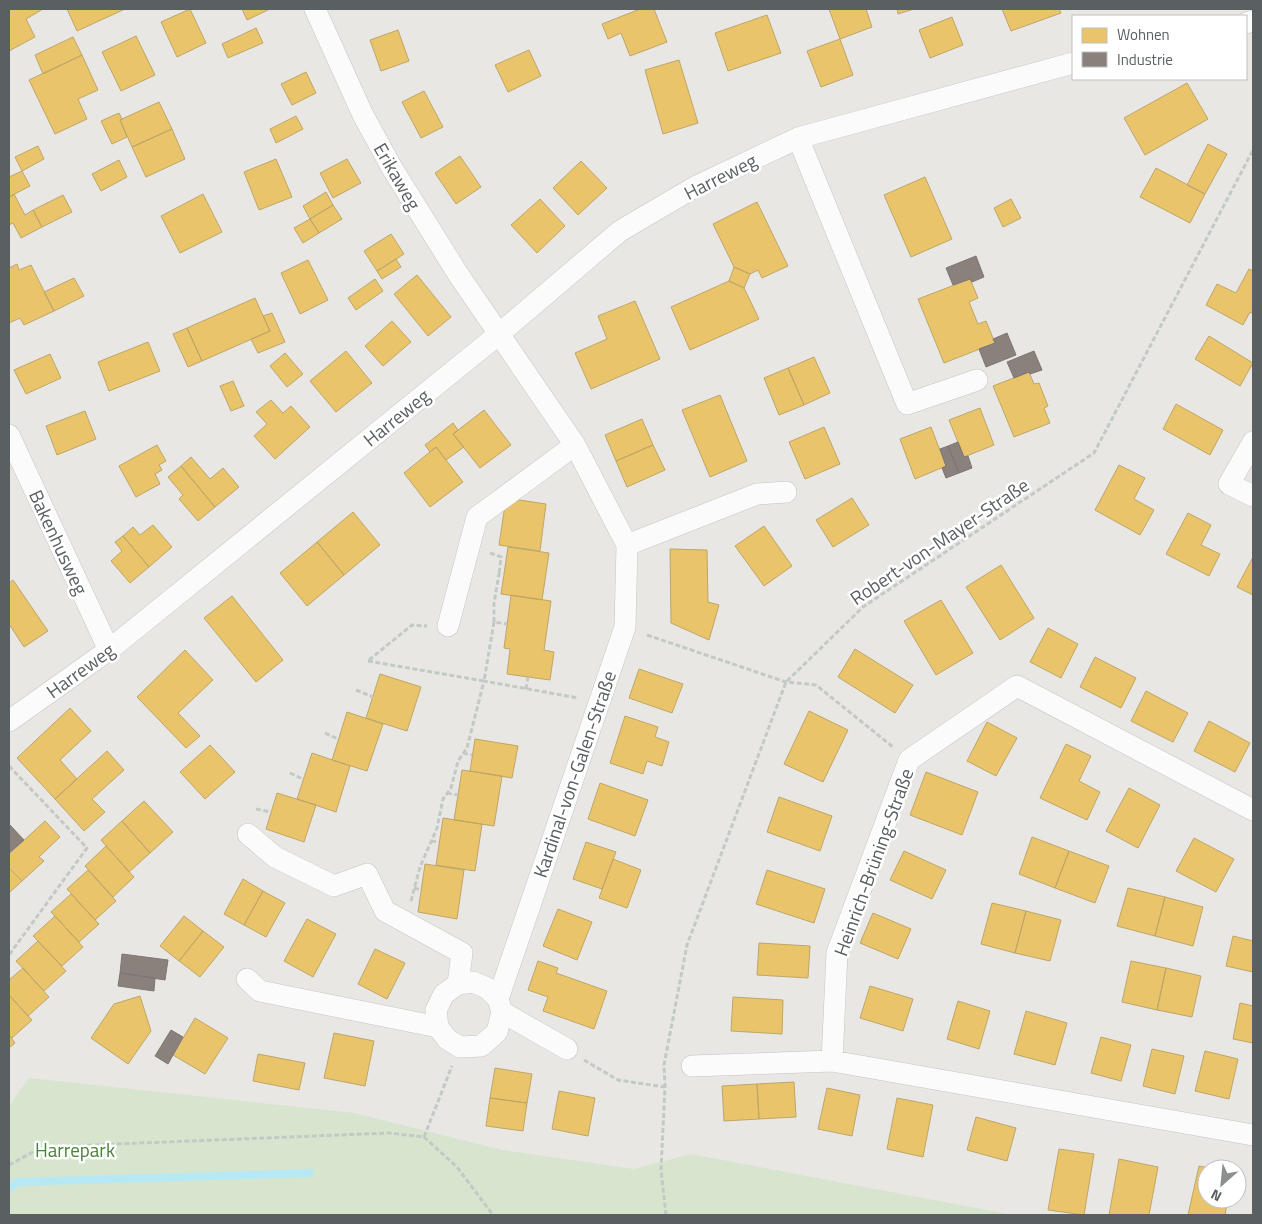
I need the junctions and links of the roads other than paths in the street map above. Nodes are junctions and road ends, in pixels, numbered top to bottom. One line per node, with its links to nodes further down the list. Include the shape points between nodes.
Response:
1 (316, 9): 4 (street, Erikaweg, via 363,115 392,168)
2 (1072, 63): 3 (street, Harreweg)
3 (798, 138): 4 (street, Harreweg, via 695,187 620,231); 5 (street, via 907,404)
4 (499, 334): 8 (street, Kardinal-von-Galen-Straße); 13 (street, Harreweg)
5 (977, 380)
6 (9, 435): 13 (street, Bakenhusweg)
7 (1253, 442): 10 (street, via 1229,484)
8 (575, 445): 11 (street, Kardinal-von-Galen-Straße); 12 (street, via 477,517)
9 (786, 492): 11 (street, via 756,494)
10 (1253, 496)
11 (627, 545): 19 (street, Kardinal-von-Galen-Straße, via 624,627)
12 (448, 626)
13 (108, 650): 14 (street, Harreweg)
14 (9, 721)
15 (1253, 810): 22 (street, Heinrich-Brüning-Straße, via 1017,686 910,760 837,953)
16 (248, 834): 18 (street, via 275,857 334,886 368,874 385,911 462,953)
17 (247, 979): 20 (street, via 260,991)
18 (458, 984): 19 (street, via 473,982 487,988); 20 (street, via 444,994 436,1010)
19 (500, 1005): 20 (street, Kardinal-von-Galen-Straße, via 497,1032 481,1046 460,1047 447,1039); 21 (street)
20 (438, 1027)
21 (567, 1049)
22 (832, 1061): 23 (street); 24 (street)
23 (692, 1066)
24 (1253, 1135)

